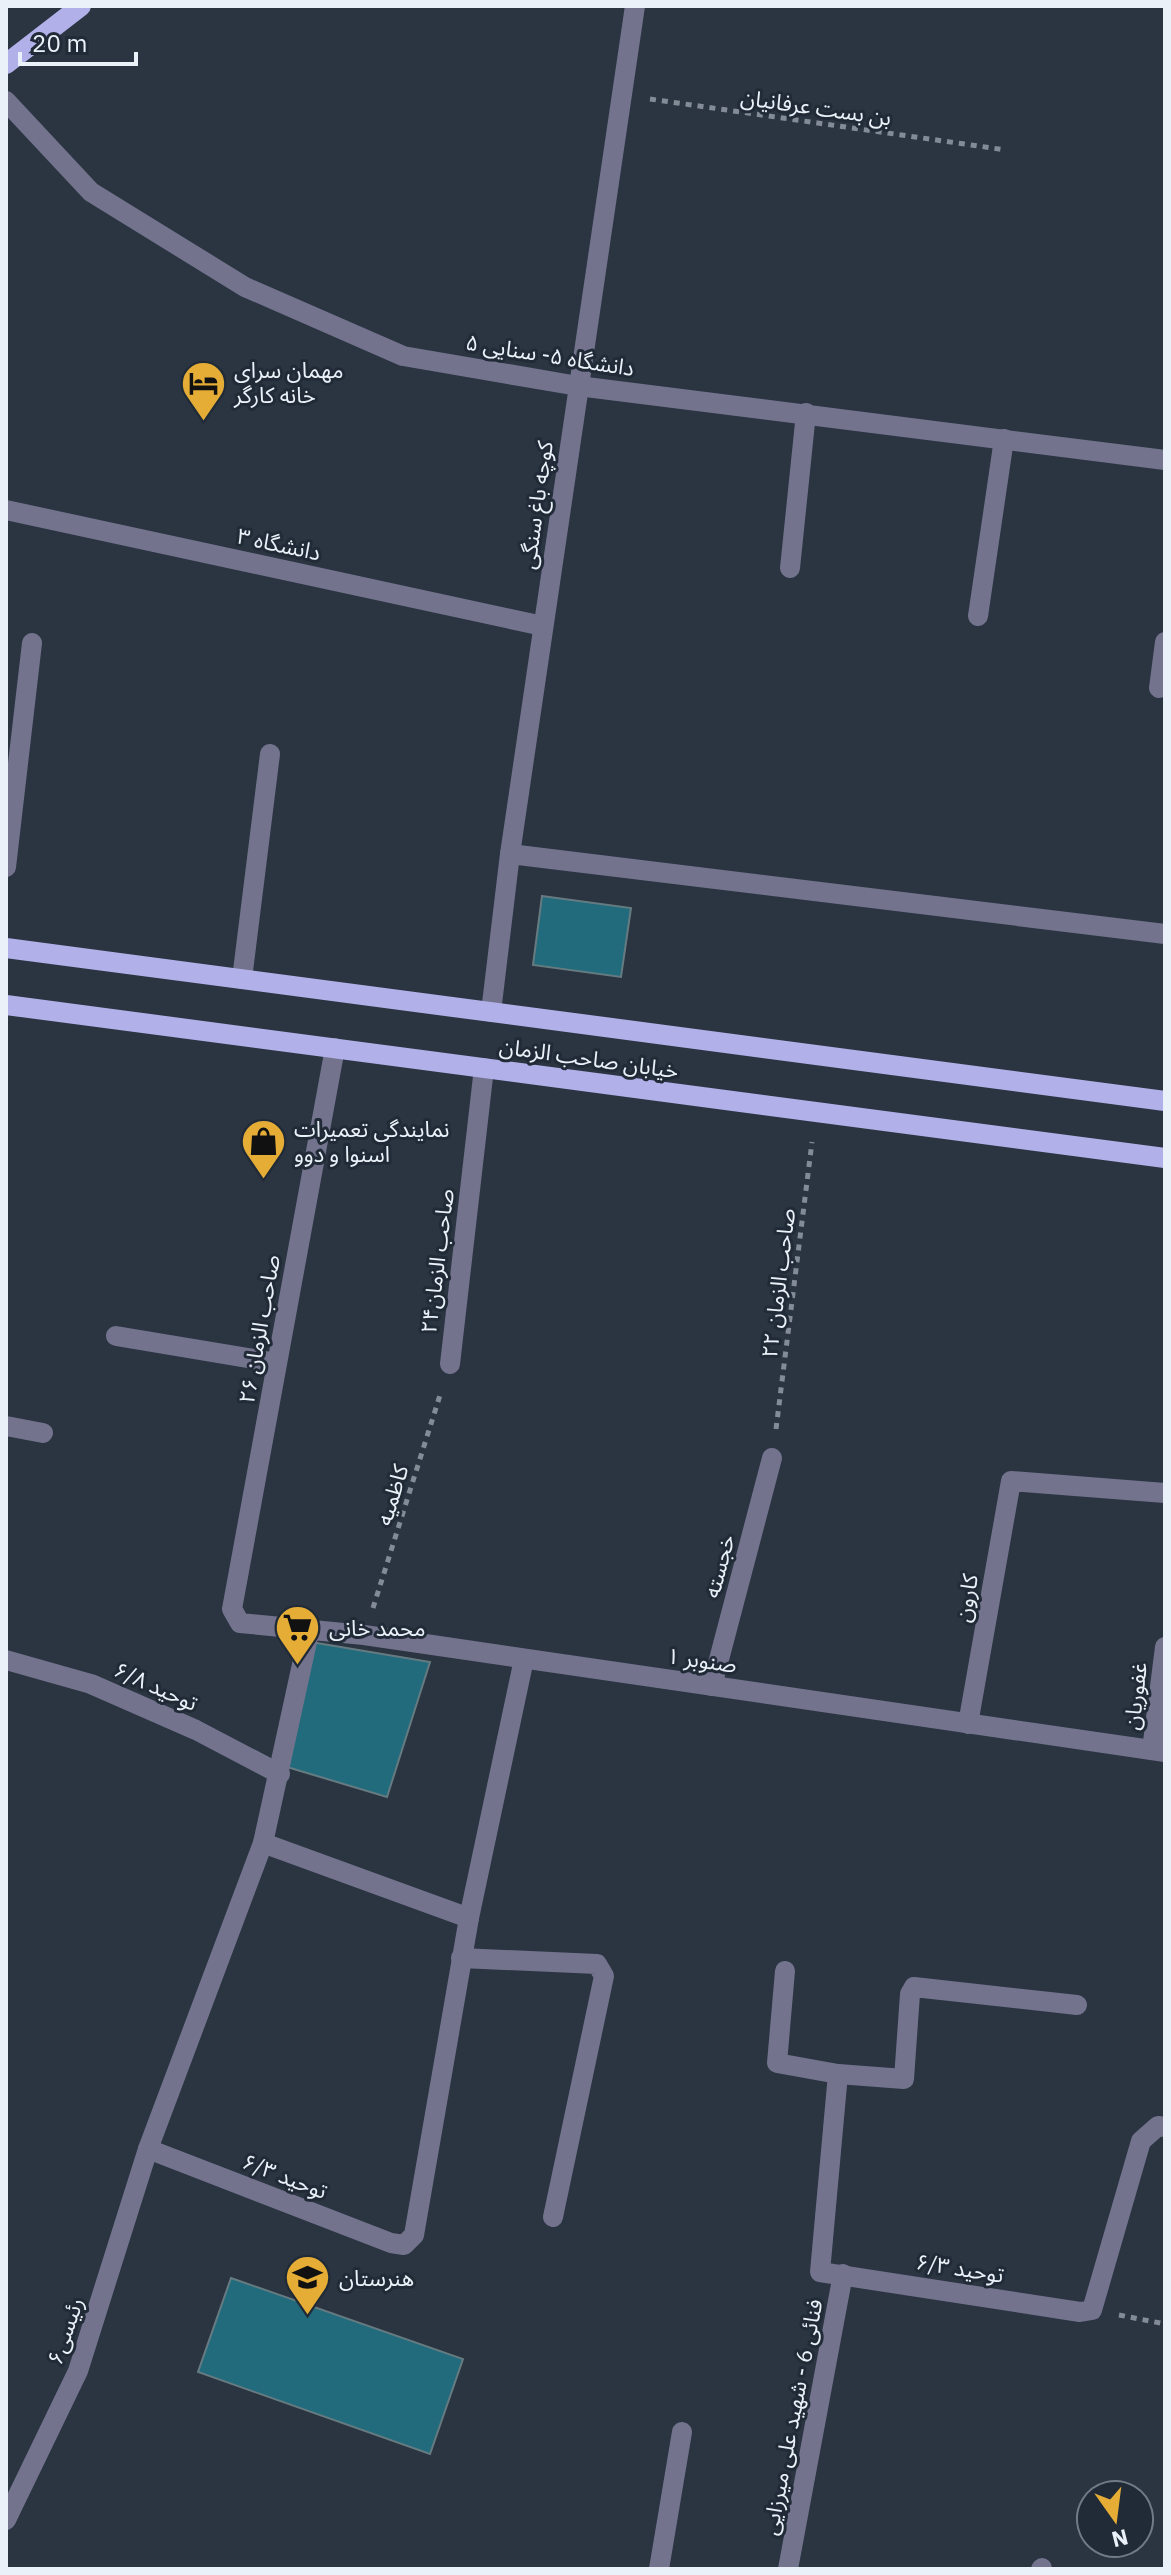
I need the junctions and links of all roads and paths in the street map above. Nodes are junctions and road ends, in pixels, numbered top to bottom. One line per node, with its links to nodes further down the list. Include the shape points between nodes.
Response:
1 (81, 6): 3 (main road)
2 (635, 6): 4 (street, کوچه باغ سنگی)
3 (6, 64)
4 (622, 95): 6 (path, بن بست عرفانیان); 7 (street, کوچه باغ سنگی)
5 (6, 101): 7 (street, دانشگاه ۵- سنایی ۵, via 91,192 245,287 403,356)
6 (1006, 150)
7 (578, 386): 8 (street, دانشگاه ۵- سنایی ۵); 14 (street, کوچه باغ سنگی)
8 (806, 413): 9 (street, دانشگاه ۵- سنایی ۵); 12 (street)
9 (1004, 439): 10 (street, دانشگاه ۵- سنایی ۵); 13 (street)
10 (1165, 460)
11 (6, 510): 14 (street, دانشگاه ۳)
12 (790, 568)
13 (978, 616)
14 (543, 626): 19 (street, کوچه باغ سنگی)
15 (1165, 642): 17 (street)
16 (32, 643): 20 (street)
17 (1159, 688)
18 (270, 754): 23 (street)
19 (510, 854): 21 (street); 25 (street, کوچه باغ سنگی)
20 (6, 867)
21 (1165, 934)
22 (6, 948): 23 (main road)
23 (242, 979): 25 (main road)
24 (6, 1005): 26 (main road, خیابان صاحب الزمان)
25 (491, 1012): 28 (main road)
26 (335, 1048): 27 (main road, خیابان صاحب الزمان); 32 (street, صاحب الزمان ۲۶)
27 (484, 1068): 29 (main road, خیابان صاحب الزمان); 33 (street, صاحب الزمان۲۴)
28 (1165, 1101)
29 (816, 1112): 30 (main road, خیابان صاحب الزمان); 36 (path, صاحب الزمان ۲۲)
30 (1165, 1158)
31 (116, 1336): 32 (street)
32 (277, 1363): 38 (street, صاحب الزمان ۲۶)
33 (450, 1364): 40 (path, کاظمیه)
34 (6, 1426): 35 (street)
35 (43, 1433)
36 (772, 1458): 44 (street, خجسته)
37 (1165, 1493): 45 (street, کارون, via 1011,1481)
38 (234, 1618): 39 (street, صنوبر ۱, via 240,1623)
39 (310, 1628): 40 (street, صنوبر ۱); 47 (street, رئیسی۶)
40 (364, 1635): 42 (street, صنوبر ۱)
41 (1165, 1647): 46 (street, غفوریان)
42 (524, 1659): 44 (street, صنوبر ۱); 49 (street)
43 (6, 1660): 47 (street, توحید ۶/۸, via 91,1684)
44 (712, 1686): 45 (street, صنوبر ۱)
45 (968, 1724): 46 (street, صنوبر ۱)
46 (1158, 1751)
47 (280, 1774): 48 (street, رئیسی۶)
48 (263, 1843): 49 (street); 55 (street, رئیسی۶)
49 (469, 1918): 50 (street)
50 (461, 1958): 55 (street, توحید ۶/۳, via 414,2235 404,2245); 56 (street, via 597,1964 603,1969)
51 (785, 1971): 53 (street, via 777,2063)
52 (1077, 2005): 53 (street, via 914,1987 904,2079)
53 (838, 2074): 57 (street, توحید ۶/۳, via 820,2272)
54 (1157, 2129): 58 (street, via 1141,2141)
55 (148, 2149): 61 (street, رئیسی۶, via 78,2371)
56 (553, 2217)
57 (843, 2274): 58 (street, توحید ۶/۳); 63 (street, فنائی 6 - شهید علی میرزایی)
58 (1092, 2310): 59 (path)
59 (1165, 2324)
60 (682, 2432): 62 (street)
61 (6, 2520)
62 (659, 2569)
63 (788, 2569)

